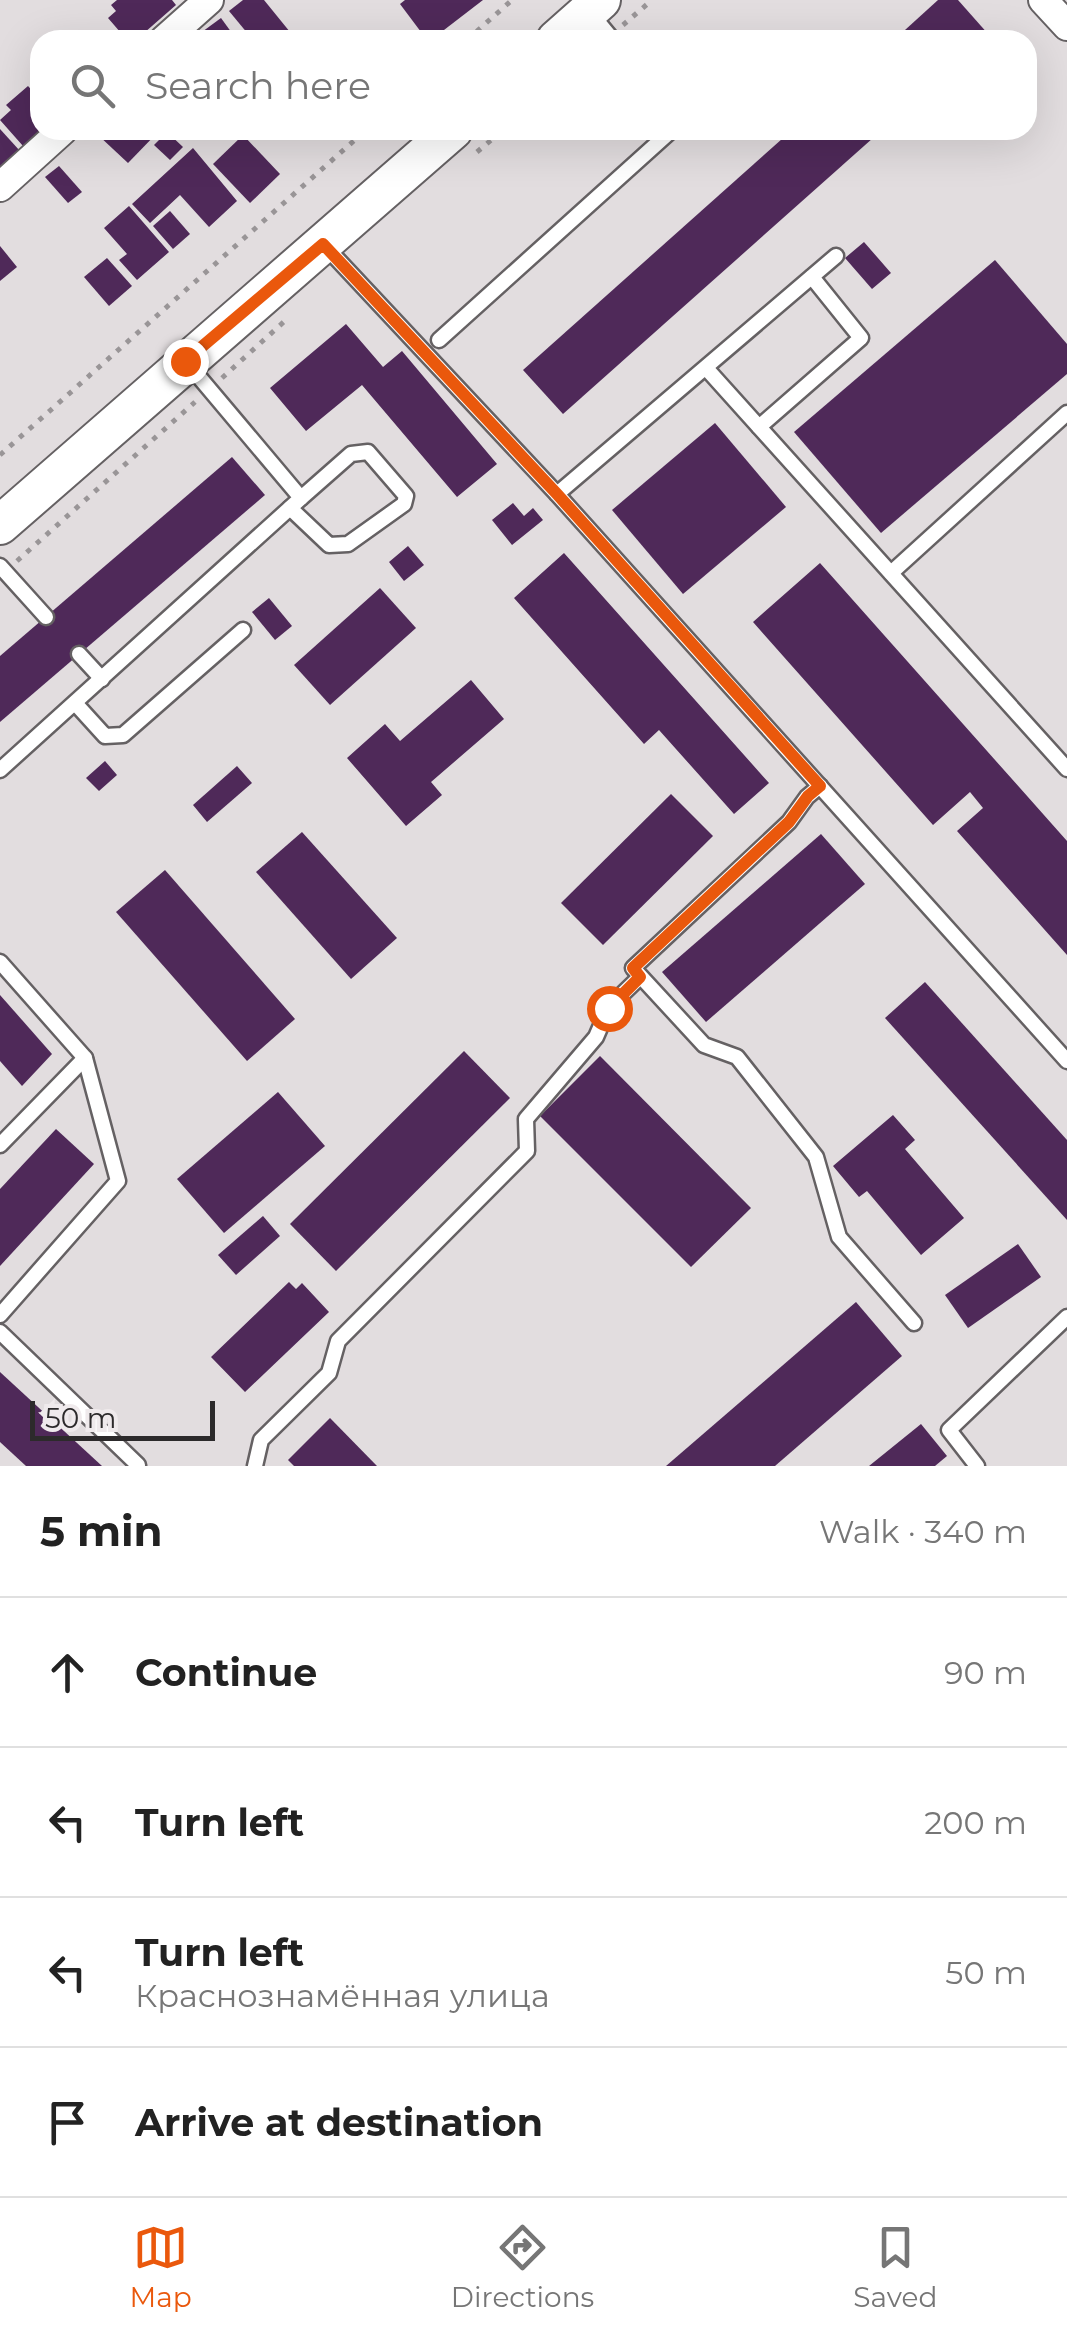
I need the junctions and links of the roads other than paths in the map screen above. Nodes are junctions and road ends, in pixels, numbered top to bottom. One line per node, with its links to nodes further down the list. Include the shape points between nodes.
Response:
1 (209, 0): 4 (street)
2 (1043, 0): 3 (street)
3 (1067, 26)
4 (175, 30)
5 (52, 140): 8 (street)
6 (661, 140): 12 (lane)
7 (464, 142): 9 (street)
8 (0, 187)
9 (323, 244): 14 (street); 17 (lane)
10 (836, 256): 11 (lane)
11 (812, 277): 13 (lane); 16 (lane, via 861,338)
12 (439, 340)
13 (706, 368): 16 (lane); 17 (lane)
14 (197, 375): 18 (lane); 19 (street)
15 (1067, 413): 21 (lane)
16 (759, 426): 21 (lane)
17 (557, 494): 29 (lane)
18 (296, 503): 18 (lane, via 352,454 368,452 406,496 348,544 330,546); 25 (lane)
19 (0, 526)
20 (3, 569): 22 (lane)
21 (890, 573): 27 (lane)
22 (46, 617)
23 (243, 630): 26 (lane, via 123,735 105,736)
24 (79, 654): 25 (lane)
25 (102, 679): 26 (lane)
26 (75, 703): 28 (lane)
27 (1067, 769)
28 (0, 770)
29 (820, 786): 31 (lane, via 633,968); 33 (lane)
30 (0, 962): 32 (lane)
31 (640, 977): 37 (lane, via 704,1045 737,1058 816,1157 839,1237); 40 (lane, via 526,1120 527,1151 338,1341 329,1373 262,1440)
32 (85, 1058): 34 (lane); 35 (lane, via 118,1181)
33 (1067, 1060)
34 (0, 1145)
35 (0, 1315)
36 (1067, 1317): 41 (lane, via 950,1430)
37 (914, 1324)
38 (0, 1332): 39 (lane)
39 (138, 1465)
40 (255, 1466)
41 (977, 1466)

